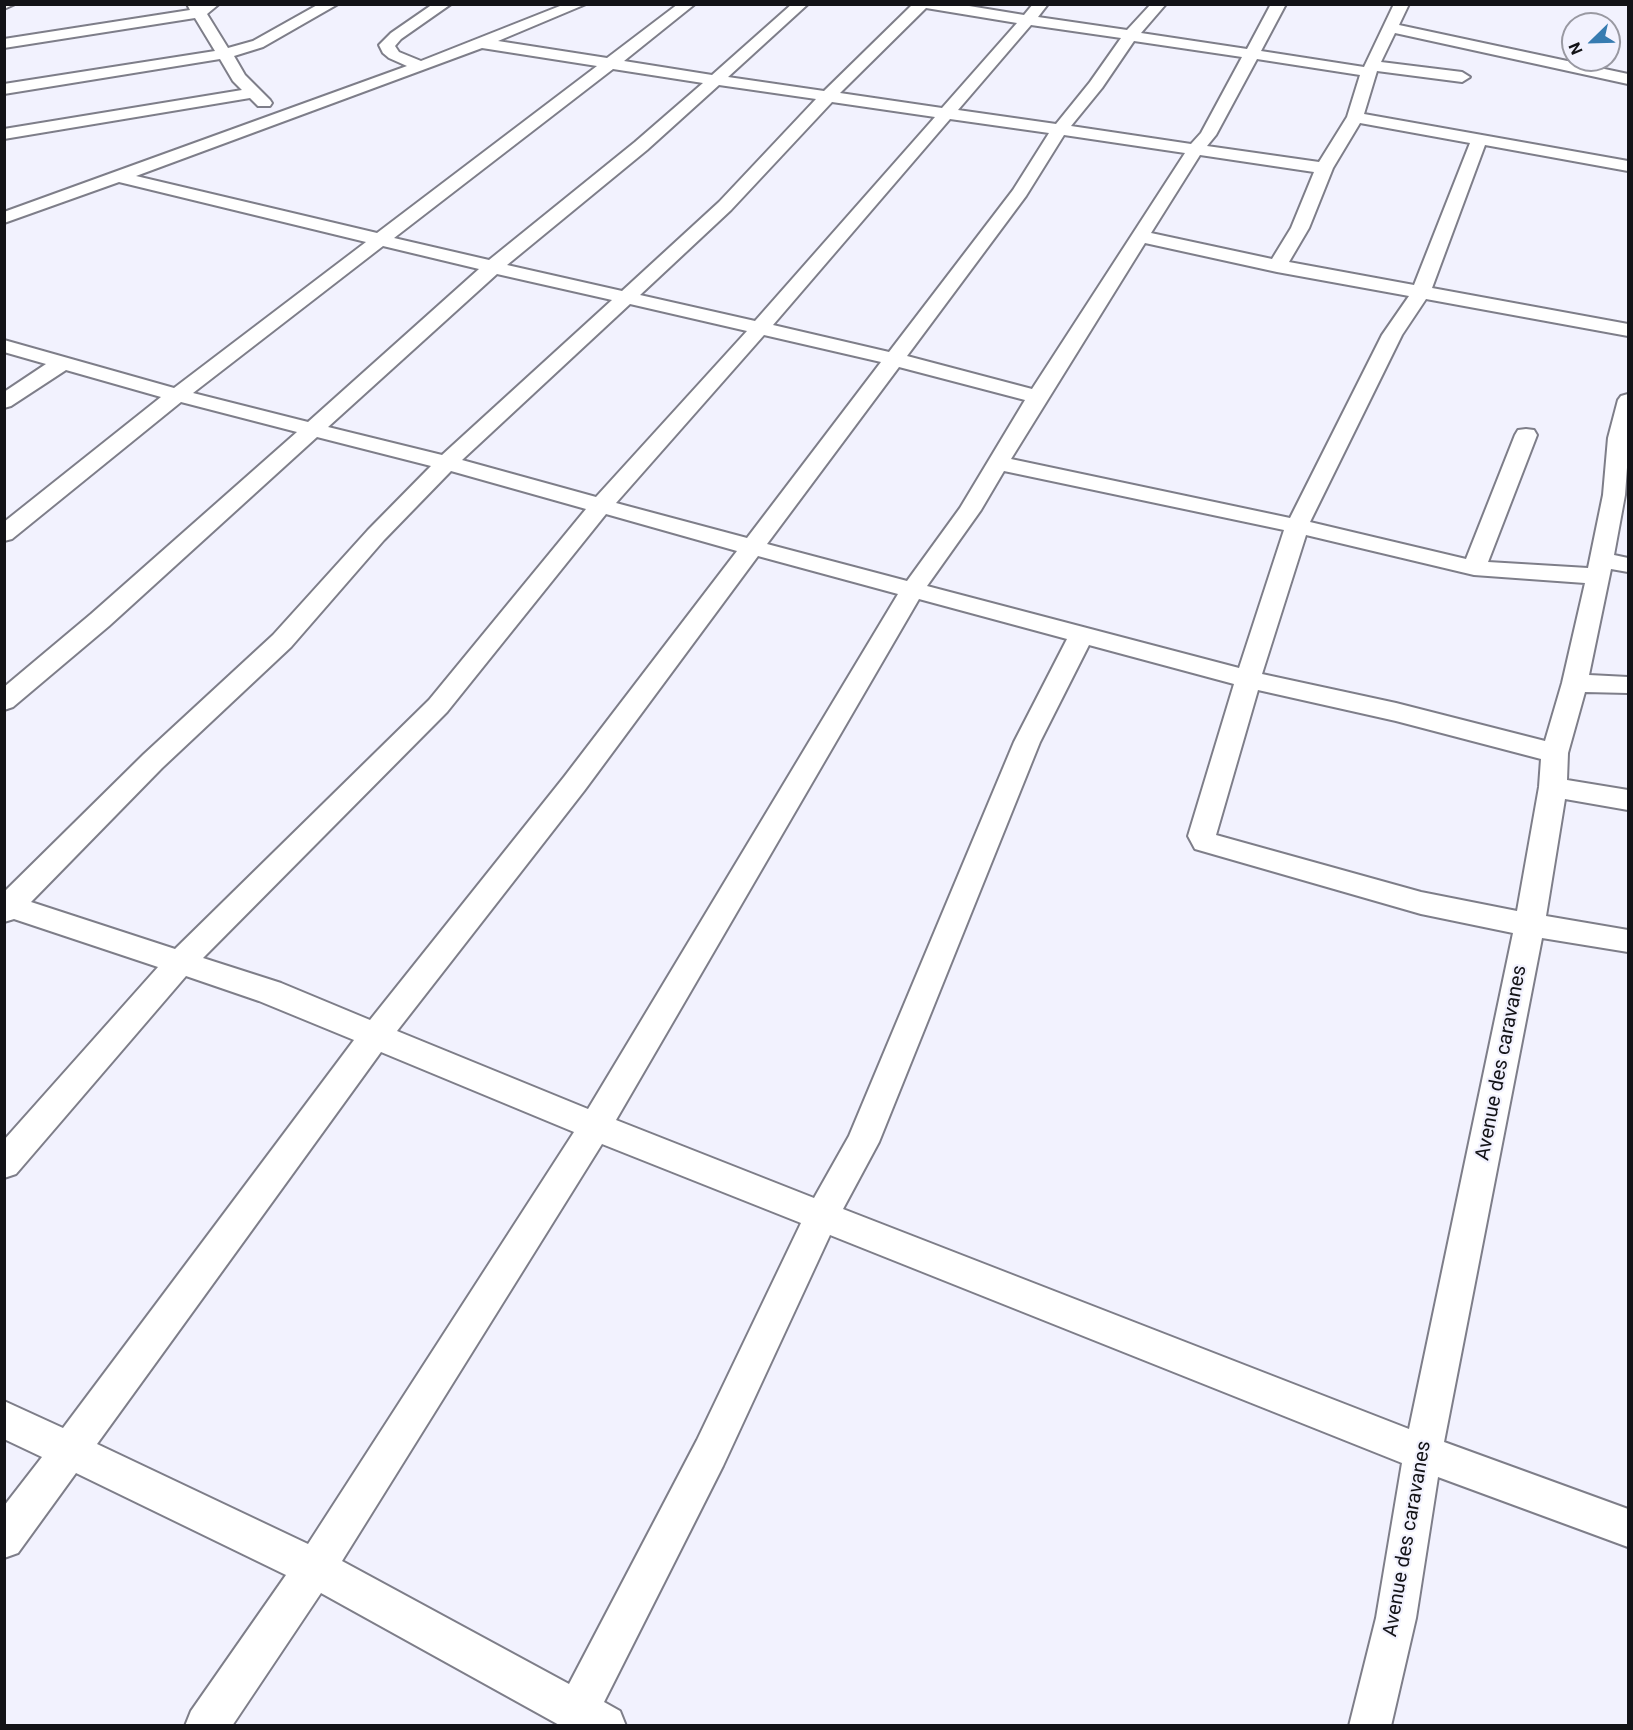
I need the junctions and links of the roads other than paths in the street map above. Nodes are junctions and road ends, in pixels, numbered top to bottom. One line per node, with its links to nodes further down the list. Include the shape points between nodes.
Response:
1 (331, 4): 17 (street, via 258,44)
2 (444, 4): 19 (street, via 387,45 394,55)
3 (579, 4): 14 (street)
4 (688, 4): 18 (street)
5 (801, 4): 23 (street)
6 (924, 4): 11 (street); 26 (street)
7 (1159, 4): 13 (street)
8 (1279, 4): 16 (street)
9 (1402, 4): 12 (street)
10 (202, 7): 15 (street); 17 (street)
11 (1035, 12): 13 (street); 27 (street)
12 (1391, 28): 20 (street); 22 (street)
13 (1130, 36): 16 (street); 30 (street)
14 (482, 43): 18 (street); 19 (street)
15 (4, 44)
16 (1254, 53): 20 (street); 33 (street, via 1208,135)
17 (225, 54): 24 (street); 25 (street, via 239,78)
18 (610, 62): 23 (street); 39 (street)
19 (422, 66): 28 (street)
20 (1370, 69): 21 (street); 29 (street)
21 (1462, 77)
22 (1629, 79)
23 (715, 80): 26 (street); 41 (street)
24 (4, 89)
25 (254, 93): 28 (street); 31 (street)
26 (827, 97): 27 (street); 43 (street, via 725,206)
27 (947, 114): 30 (street); 44 (street)
28 (277, 117): 36 (street)
29 (1355, 117): 32 (street); 35 (street)
30 (1059, 131): 33 (street); 47 (street, via 1020,192)
31 (4, 134)
32 (1479, 140): 34 (street); 42 (street)
33 (1195, 150): 35 (street); 38 (street)
34 (1629, 166)
35 (1324, 168): 40 (street, via 1300,228)
36 (119, 177): 37 (street); 39 (street)
37 (4, 218)
38 (1140, 236): 40 (street); 50 (street)
39 (381, 240): 41 (street); 49 (street)
40 (1277, 266): 42 (street)
41 (493, 267): 43 (street); 53 (street)
42 (1421, 292): 45 (street); 59 (street, via 1392,335)
43 (626, 298): 44 (street); 56 (street)
44 (759, 329): 47 (street); 58 (street)
45 (1629, 330)
46 (4, 346): 48 (street)
47 (893, 359): 50 (street); 61 (street)
48 (62, 363): 49 (street); 52 (street)
49 (177, 395): 53 (street); 60 (street)
50 (1036, 397): 57 (street)
51 (1629, 400): 55 (street, Avenue des caravanes, via 1619,438)
52 (4, 402)
53 (313, 429): 56 (street); 69 (street)
54 (1526, 435): 63 (street)
55 (1623, 452): 62 (street, Avenue des caravanes, via 1614,495)
56 (446, 463): 58 (street); 73 (street, via 282,641 153,761)
57 (997, 463): 59 (street); 64 (street, via 970,510)
58 (601, 505): 61 (street); 76 (street, via 438,706)
59 (1297, 526): 63 (street); 66 (street)
60 (4, 534)
61 (752, 547): 64 (street); 77 (street, via 574,784)
62 (1609, 567): 63 (street, via 1536,574); 67 (street, Avenue des caravanes)
63 (1474, 568)
64 (913, 589): 65 (street); 78 (street)
65 (1082, 634): 66 (street); 80 (street, via 1014,773 863,1142)
66 (1248, 679): 70 (street); 74 (street, via 1202,836 1205,842 1421,903)
67 (1575, 683): 68 (street); 70 (street, Avenue des caravanes)
68 (1629, 685)
69 (4, 701)
70 (1555, 753): 71 (street, Avenue des caravanes)
71 (1553, 787): 72 (street); 74 (street, Avenue des caravanes)
72 (1629, 800)
73 (6, 907): 76 (street)
74 (1530, 923): 75 (street); 83 (street, Avenue des caravanes)
75 (1629, 941)
76 (181, 961): 77 (street, via 270,992); 79 (street)
77 (375, 1036): 78 (street); 82 (street)
78 (596, 1125): 80 (street, via 690,1166); 86 (street)
79 (4, 1164)
80 (822, 1215): 83 (street); 87 (street, via 705,1463)
81 (4, 1419): 82 (street)
82 (70, 1450): 85 (street); 86 (street)
83 (1423, 1453): 84 (street); 89 (street, Avenue des caravanes, via 1396,1618)
84 (1629, 1528)
85 (4, 1539)
86 (315, 1568): 87 (street); 88 (street)
87 (591, 1719)
88 (206, 1725)
89 (1370, 1725)

